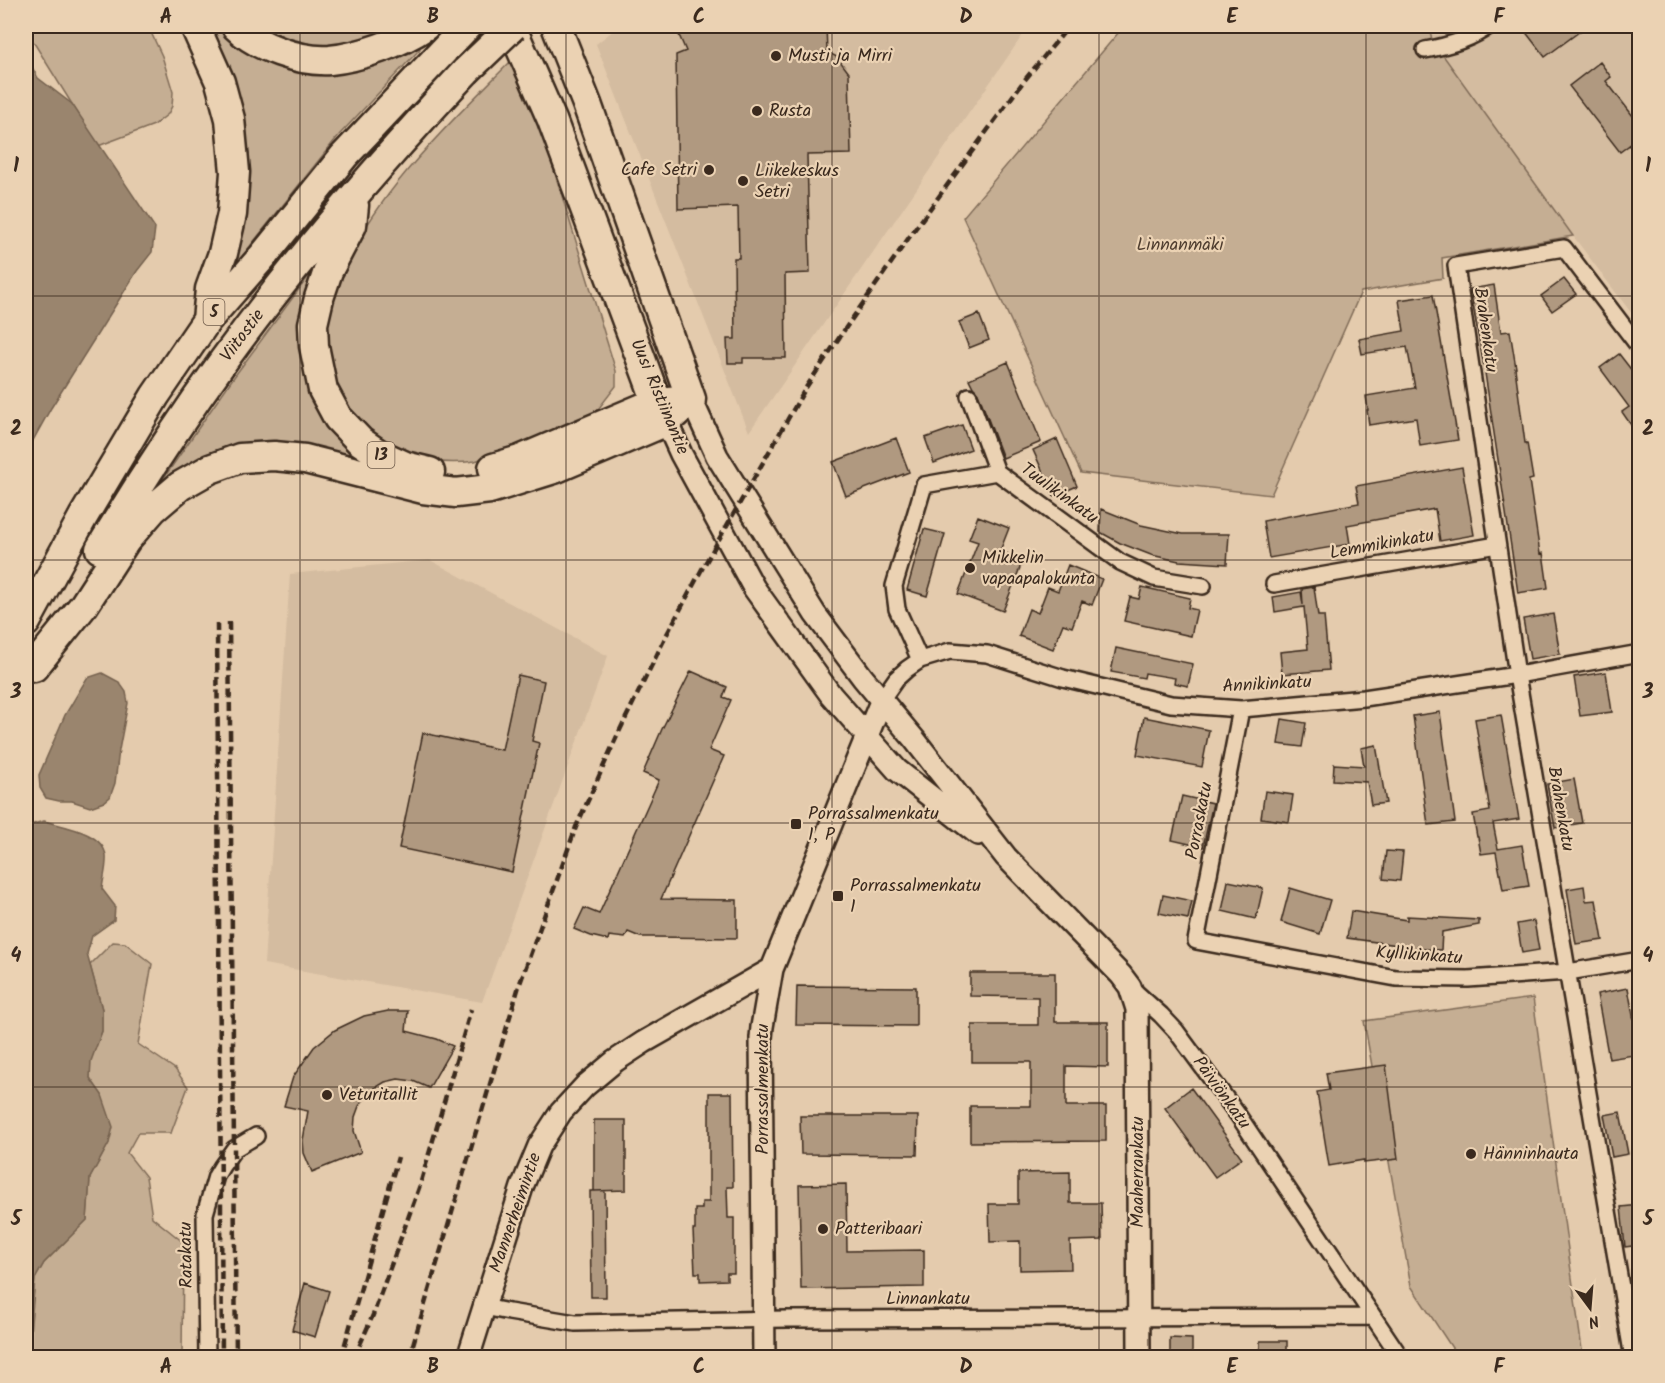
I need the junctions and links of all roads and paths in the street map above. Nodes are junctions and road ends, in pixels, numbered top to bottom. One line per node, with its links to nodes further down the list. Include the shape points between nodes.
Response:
1 (195, 26): 10 (highway, via 220,82 230,119 235,172 232,214 224,254 210,289)
2 (236, 26): 3 (highway, via 265,46 294,56 328,60 360,55)
3 (425, 26)
4 (512, 26): 9 (highway, Viitostie / 5, bridge); 14 (highway, Uusi Ristiinantie, via 552,120)
5 (556, 26): 13 (highway, Uusi Ristiinantie)
6 (1489, 26): 8 (street, via 1451,45)
7 (460, 32): 10 (highway, Viitostie / 5, via 344,156)
8 (1425, 50)
9 (354, 195): 14 (highway, 13, via 352,225 328,271 313,324 323,390 338,418 360,441 405,466 457,473 488,470); 23 (highway, Viitostie / 5, via 224,360 144,477 70,599)
10 (207, 320): 19 (highway, Viitostie / 5, via 155,396)
11 (1640, 348): 16 (street, Brahenkatu, via 1564,248 1456,266)
12 (969, 396): 15 (street)
13 (691, 399): 14 (highway); 24 (main road, Uusi Ristiinantie, via 717,456 784,566 815,614)
14 (662, 412): 23 (highway, via 554,469 490,489 456,493 423,489 305,459 274,456 240,458 210,469 180,486 139,525); 26 (main road, Uusi Ristiinantie, via 754,588 831,695)
15 (997, 472): 18 (street, Tuulikinkatu, via 1120,562 1154,578); 21 (street, Tuulikinkatu, via 924,485 894,586 897,609)
16 (1497, 545): 17 (street, Lemmikinkatu); 22 (street, Brahenkatu)
17 (1274, 584)
18 (1203, 586)
19 (26, 622)
20 (1640, 653): 22 (street, Annikinkatu)
21 (920, 660): 24 (street, Annikinkatu, via 896,679); 25 (street, Annikinkatu, via 950,651 987,654 1063,678 1171,704)
22 (1517, 675): 25 (street, Annikinkatu, via 1364,698); 31 (street, Brahenkatu)
23 (30, 676)
24 (882, 699): 26 (main road, Porrassalmenkatu); 27 (main road, Päiviönkatu)
25 (1241, 709): 28 (street, Porraskatu)
26 (867, 736): 27 (main road, Päiviönkatu, via 897,770); 30 (main road, Porrassalmenkatu)
27 (1006, 857): 32 (main road, Päiviönkatu)
28 (1196, 941): 31 (street, Kyllikinkatu, via 1396,978 1468,979)
29 (1640, 960): 31 (street, Kyllikinkatu)
30 (772, 969): 34 (main road, Mannerheimintie, via 615,1061 561,1112 539,1146 522,1187); 37 (main road, Porrassalmenkatu, via 761,1038)
31 (1568, 972): 43 (street, Brahenkatu)
32 (1130, 987): 35 (street, Päiviönkatu, via 1176,1031 1225,1096); 36 (main road, Maaherrankatu, via 1137,1009)
33 (256, 1136): 38 (street, Ratakatu, via 234,1149 222,1166 205,1215)
34 (484, 1306): 37 (street, Linnankatu, via 574,1323); 39 (main road, Mannerheimintie)
35 (1373, 1317): 36 (street, Linnankatu); 42 (street, Päiviönkatu)
36 (1139, 1318): 37 (street, Linnankatu); 41 (main road, Maaherrankatu)
37 (765, 1319): 40 (main road, Porrassalmenkatu)
38 (207, 1358)
39 (468, 1358)
40 (764, 1358)
41 (1139, 1358)
42 (1401, 1358)
43 (1633, 1358)

